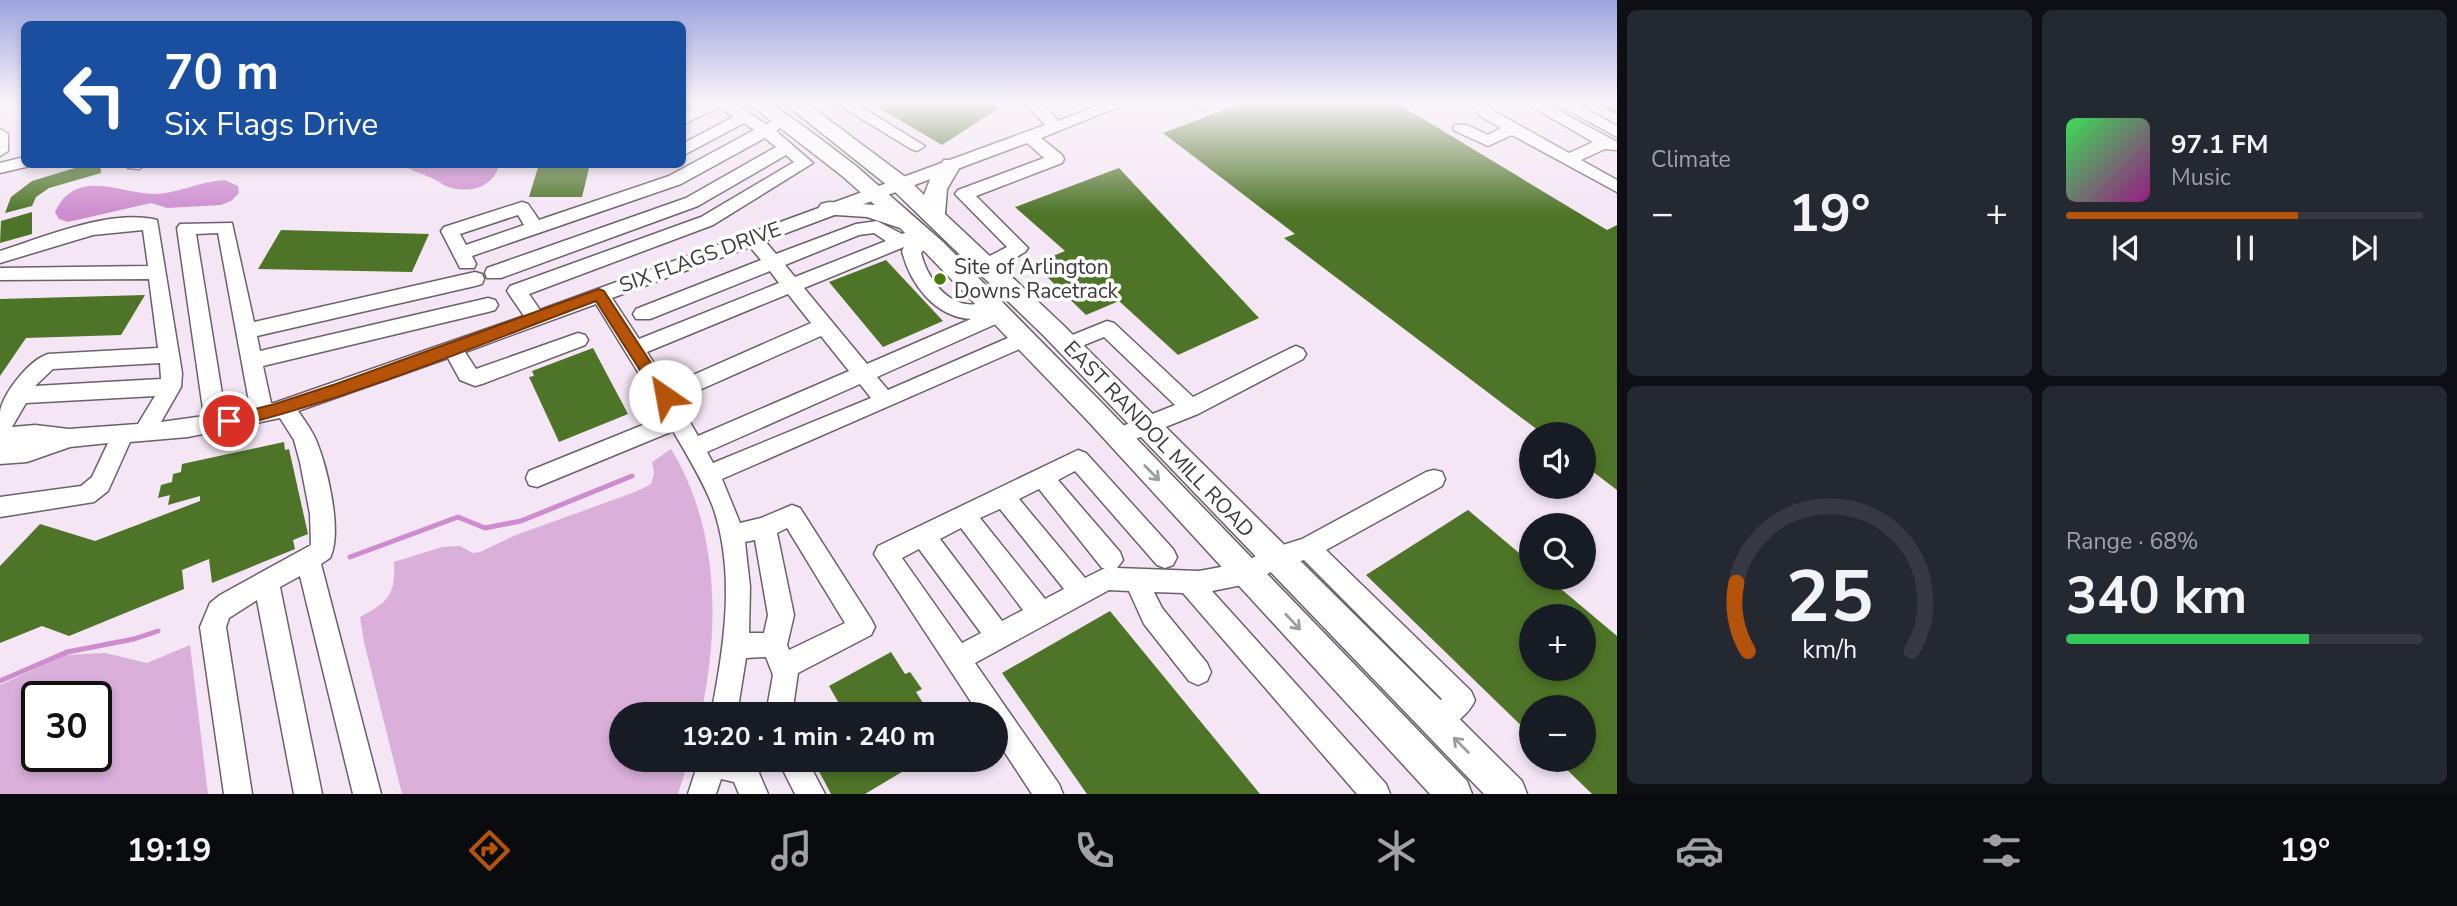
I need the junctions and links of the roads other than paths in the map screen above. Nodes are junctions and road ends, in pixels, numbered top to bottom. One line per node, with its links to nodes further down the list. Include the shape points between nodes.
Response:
1 (702, 139): 13 (street)
2 (749, 139): 20 (street)
3 (776, 139): 12 (street)
4 (816, 139): 14 (main road, EAST RANDOL MILL ROAD)
5 (831, 139): 21 (main road, EAST RANDOL MILL ROAD)
6 (904, 139): 11 (street)
7 (1021, 139): 17 (street, SIX FLAGS DRIVE)
8 (1033, 139): 36 (street, via 1056,159 964,194 1020,248)
9 (1532, 139): 15 (street)
10 (1613, 141): 15 (street)
11 (916, 146)
12 (787, 148): 24 (street); 26 (street, via 805,163)
13 (686, 149)
14 (833, 156): 23 (main road, EAST RANDOL MILL ROAD); 25 (main road, via 843,184)
15 (1568, 160): 22 (street)
16 (21, 163): 18 (street)
17 (951, 165): 21 (street, SIX FLAGS DRIVE); 30 (main road, via 937,182)
18 (0, 168)
19 (666, 168): 20 (street)
20 (675, 180): 24 (street); 29 (street)
21 (900, 184): 23 (street, SIX FLAGS DRIVE); 30 (main road, EAST RANDOL MILL ROAD)
22 (1617, 187)
23 (876, 192): 25 (street, SIX FLAGS DRIVE); 30 (main road, EAST RANDOL MILL ROAD)
24 (692, 202): 26 (street); 38 (street)
25 (829, 209): 30 (main road, via 869,209); 31 (street, SIX FLAGS DRIVE)
26 (707, 221): 32 (street); 42 (street)
27 (151, 224): 28 (street); 34 (street, via 130,222 96,229); 37 (street)
28 (186, 228): 49 (street, via 226,227); 68 (street)
29 (535, 228): 33 (street); 33 (street, via 522,208 450,231)
30 (918, 231): 35 (street, via 856,230); 36 (main road, EAST RANDOL MILL ROAD); 41 (street); 45 (main road, EAST RANDOL MILL ROAD); 45 (street, via 911,251 913,266 937,296 961,310)
31 (752, 237): 32 (street, SIX FLAGS DRIVE); 35 (street)
32 (726, 247): 43 (street, SIX FLAGS DRIVE)
33 (470, 250): 38 (street); 40 (street)
34 (0, 257)
35 (774, 264): 41 (street); 46 (street)
36 (985, 266): 53 (main road, EAST RANDOL MILL ROAD)
37 (157, 272): 39 (street); 57 (street)
38 (494, 273): 42 (street)
39 (0, 274)
40 (475, 279): 44 (street); 49 (street)
41 (793, 287): 48 (street); 55 (street)
42 (517, 290): 47 (street)
43 (599, 295): 47 (street, SIX FLAGS DRIVE); 55 (street)
44 (488, 305): 50 (street); 58 (street)
45 (997, 311): 51 (main road, EAST RANDOL MILL ROAD); 59 (street)
46 (643, 314)
47 (535, 318): 50 (street, SIX FLAGS DRIVE)
48 (824, 326): 59 (street); 62 (street)
49 (247, 331): 58 (street)
50 (501, 332): 54 (street, SIX FLAGS DRIVE)
51 (1024, 339): 63 (street); 73 (main road, EAST RANDOL MILL ROAD)
52 (578, 340): 54 (street, via 475,378 467,374)
53 (1067, 345): 65 (street, via 1107,328); 69 (main road, EAST RANDOL MILL ROAD)
54 (453, 349): 64 (street, SIX FLAGS DRIVE)
55 (634, 349): 62 (street)
56 (1297, 354): 65 (street)
57 (170, 355): 60 (street); 61 (street, via 48,362 28,379)
58 (252, 361): 66 (street)
59 (864, 374): 63 (street); 75 (street)
60 (171, 387): 61 (street); 71 (street)
61 (19, 395): 70 (street)
62 (665, 396): 67 (street)
63 (885, 401): 77 (street)
64 (286, 407): 66 (street, SIX FLAGS DRIVE); 89 (street, via 305,440 324,527 325,546)
65 (1191, 408): 69 (street)
66 (262, 414): 68 (street, SIX FLAGS DRIVE)
67 (679, 419): 75 (street); 79 (street)
68 (216, 424): 71 (street, SIX FLAGS DRIVE)
69 (1146, 424): 73 (street); 91 (main road, EAST RANDOL MILL ROAD)
70 (0, 430)
71 (134, 433): 74 (street, SIX FLAGS DRIVE); 82 (street, via 100,484 86,495)
72 (0, 437): 74 (street, SIX FLAGS DRIVE, via 35,434)
73 (1118, 437): 91 (main road, EAST RANDOL MILL ROAD, one-way to 91)
74 (69, 438): 76 (street, SIX FLAGS DRIVE, via 27,453)
75 (694, 448): 77 (street)
76 (0, 456)
77 (708, 475): 85 (street, via 726,510)
78 (1041, 477): 81 (street); 88 (street, via 1078,459); 90 (street)
79 (537, 478)
80 (1434, 479): 87 (street)
81 (1003, 496): 83 (street); 95 (street)
82 (0, 507)
83 (964, 515): 86 (street); 96 (street)
84 (764, 527): 85 (street); 99 (street, via 781,615); 99 (street, via 792,515 862,627)
85 (731, 535): 98 (street, via 737,595)
86 (923, 535): 97 (street); 100 (street, via 886,554)
87 (1308, 548): 91 (street); 105 (street, via 1462,700)
88 (1165, 557)
89 (308, 559): 92 (street); 111 (street)
90 (1111, 560)
91 (1261, 565): 94 (street); 105 (main road, EAST RANDOL MILL ROAD); 116 (main road, EAST RANDOL MILL ROAD, one-way to 116)
92 (266, 580): 109 (street, via 219,611 213,627); 110 (street)
93 (1136, 580): 94 (street); 95 (street, via 1106,579); 101 (street, via 1153,616)
94 (1189, 582): 115 (street)
95 (1081, 592): 96 (street)
96 (1041, 614): 97 (street)
97 (998, 636): 100 (street)
98 (734, 646): 99 (street); 102 (street)
99 (779, 656): 103 (street, via 786,675)
100 (957, 659): 104 (street)
101 (1198, 672)
102 (726, 702)
103 (781, 702)
104 (986, 702)
105 (1436, 720): 117 (main road, EAST RANDOL MILL ROAD, one-way to 105)
106 (1008, 734): 114 (street)
107 (709, 772): 112 (street)
108 (799, 772): 113 (street)
109 (238, 794)
110 (307, 794)
111 (368, 794)
112 (702, 794)
113 (811, 794)
114 (1049, 794)
115 (1376, 794)
116 (1454, 794)
117 (1509, 794)

